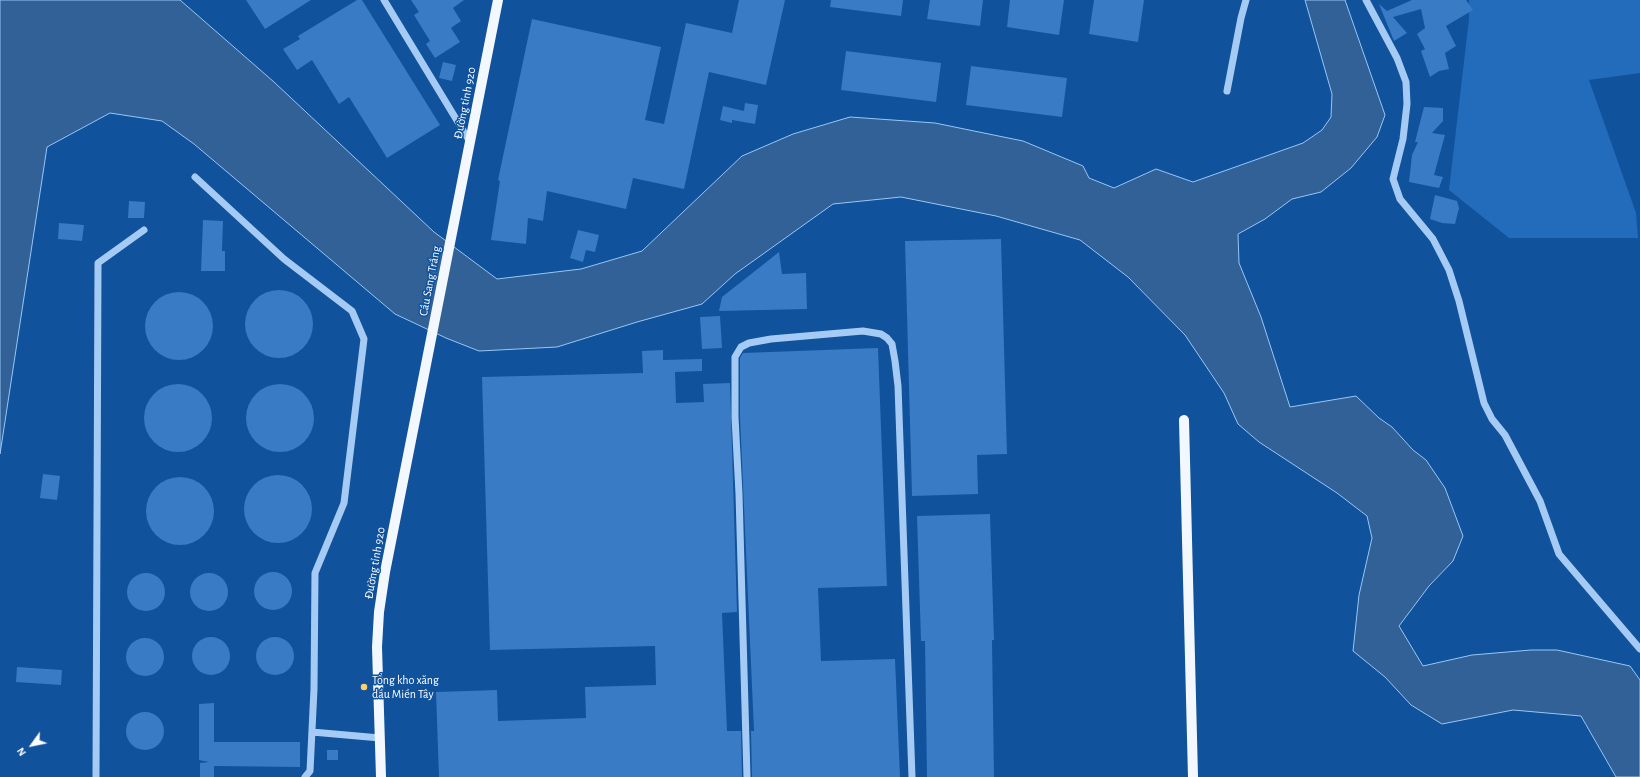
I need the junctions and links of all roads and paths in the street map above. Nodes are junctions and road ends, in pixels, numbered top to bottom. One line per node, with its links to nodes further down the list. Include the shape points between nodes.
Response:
1 (384, 0): 6 (street)
2 (498, 0): 6 (main road, Đường tỉnh 920)
3 (1246, 0): 5 (street)
4 (1366, 0): 12 (street, via 1397,58 1406,82 1407,104 1403,139 1393,179 1400,199 1433,239 1449,270 1484,403 1492,419 1505,435 1540,500 1559,554)
5 (1227, 91)
6 (470, 142): 8 (main road, Đường tỉnh 920)
7 (195, 177): 13 (street, via 284,259 352,312 364,339 344,503 315,573)
8 (457, 210): 10 (main road, Cầu Sang Trắng)
9 (144, 230): 15 (street, via 98,263)
10 (428, 357): 14 (main road, Đường tỉnh 920, via 379,612 377,647)
11 (1184, 420): 20 (main road)
12 (1640, 649)
13 (312, 732): 14 (street); 16 (street, via 310,771)
14 (380, 738): 17 (main road, Đường tỉnh 920)
15 (96, 777)
16 (305, 777)
17 (381, 777)
18 (747, 777): 19 (street, via 735,357 741,347 749,343 863,331 880,334 892,344 898,386)
19 (912, 777)
20 (1193, 777)

